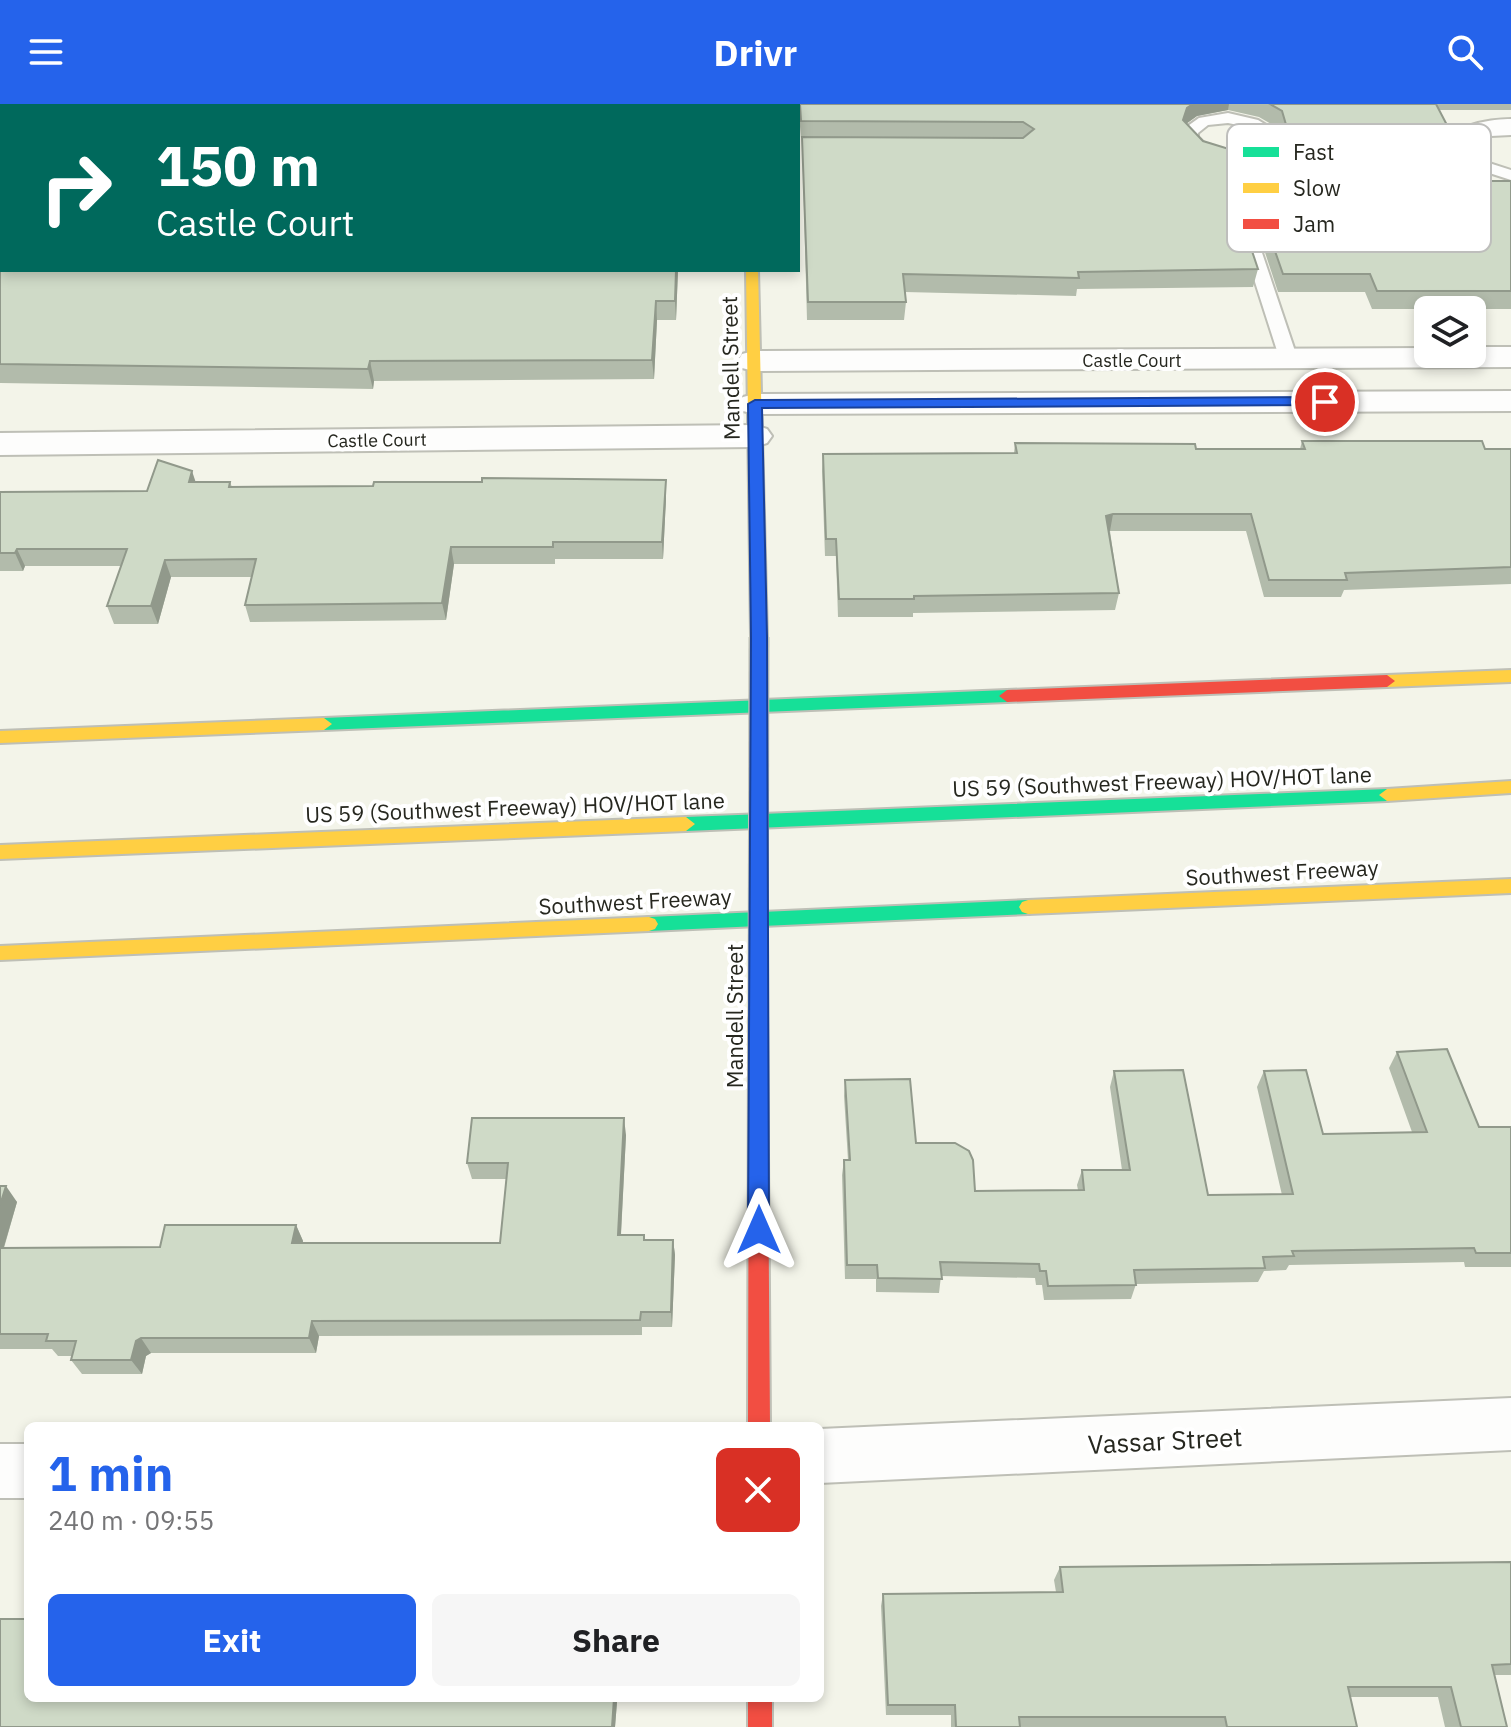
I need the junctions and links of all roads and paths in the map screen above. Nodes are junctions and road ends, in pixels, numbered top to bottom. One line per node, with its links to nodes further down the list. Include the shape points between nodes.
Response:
1 (1255, 124): 4 (lane, via 1215,118 1190,131 1194,145)
2 (1511, 127): 3 (street)
3 (1491, 128)
4 (1227, 157)
5 (1491, 169): 6 (lane)
6 (1511, 175)
7 (1254, 252): 10 (lane)
8 (752, 272): 11 (main road, Mandell Street)
9 (1511, 357): 10 (street, Castle Court)
10 (1289, 360): 11 (street, Castle Court)
11 (754, 361): 13 (main road, Mandell Street)
12 (1511, 401): 13 (street, Castle Court)
13 (755, 420): 14 (street, Castle Court); 21 (main road, Mandell Street, bridge)
14 (0, 444)
15 (1511, 676): 16 (main road)
16 (0, 737)
17 (1511, 787): 18 (main road, US 59 (Southwest Freeway) HOV/HOT lane)
18 (0, 852)
19 (1511, 886): 20 (main road, Southwest Freeway)
20 (0, 953)
21 (759, 1422)
22 (1511, 1424): 23 (street, Vassar Street)
23 (824, 1456)
24 (0, 1471): 25 (street)
25 (24, 1471)
26 (760, 1702): 27 (main road)
27 (760, 1727)

